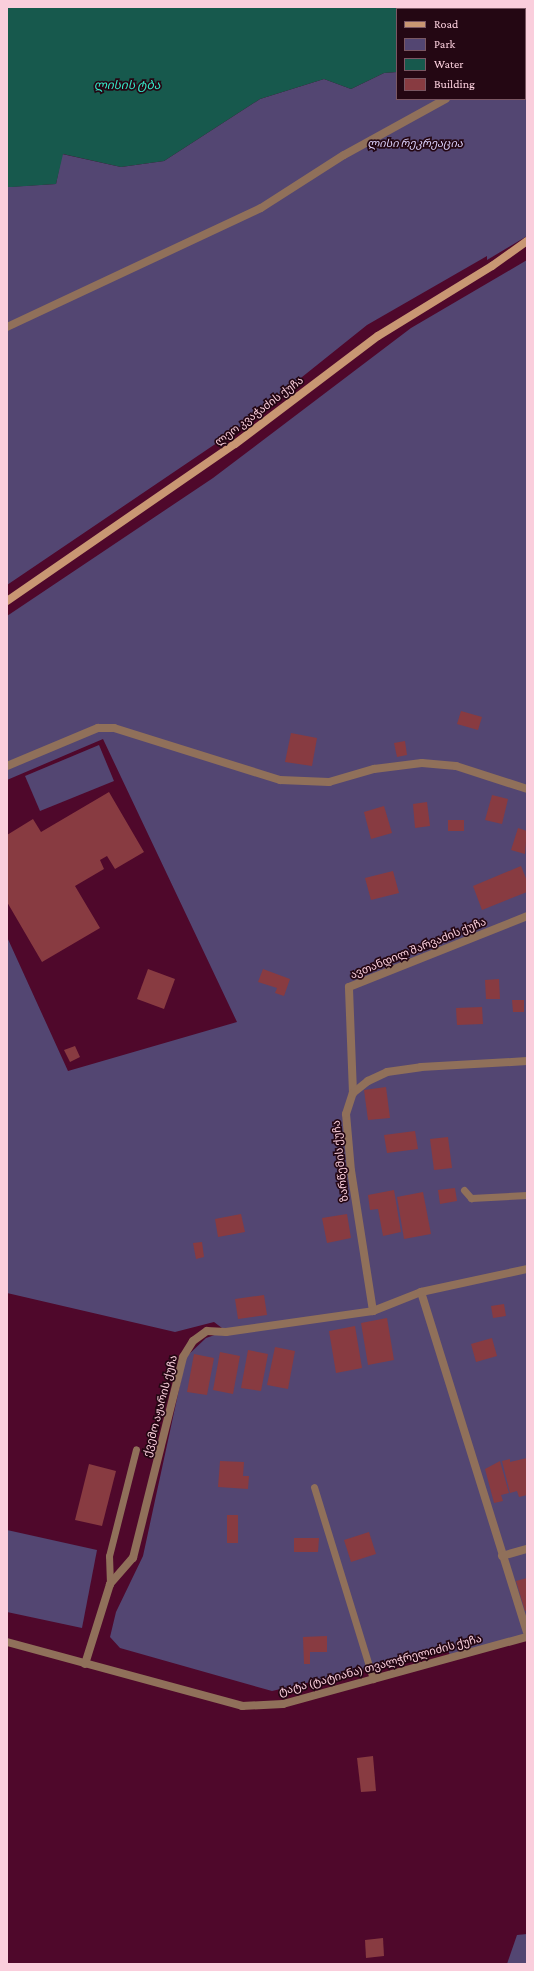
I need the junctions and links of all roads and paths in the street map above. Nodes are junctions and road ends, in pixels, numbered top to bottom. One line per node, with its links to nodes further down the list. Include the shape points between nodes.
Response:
1 (444, 100): 3 (street, via 344,155 261,208)
2 (527, 241): 4 (main road, ლეო კვაჭაძის ქუჩა, via 492,266 378,336 235,444)
3 (7, 327)
4 (7, 601)
5 (7, 766): 6 (street, via 98,728 114,728 280,780 329,782 374,769 422,763 456,766)
6 (527, 789)
7 (527, 916): 9 (street, ავთანდილ შარვაძის ქუჩა, via 349,987)
8 (527, 1061): 9 (street, ზარწემის ქუჩა, via 421,1067 387,1072 368,1081)
9 (353, 1094): 14 (street, ზარწემის ქუჩა, via 346,1114 351,1171)
10 (464, 1190): 11 (lane, via 471,1198)
11 (527, 1195)
12 (527, 1269): 13 (street, ქვემო აჟარის ქუჩა)
13 (421, 1292): 14 (street, ქვემო აჟარის ქუჩა); 18 (street)
14 (373, 1312): 19 (street, ქვემო აჟარის ქუჩა, via 226,1332 207,1331 193,1341 183,1357 134,1558)
15 (136, 1449): 19 (lane, via 109,1556)
16 (314, 1487): 24 (lane)
17 (527, 1549): 18 (street)
18 (502, 1556): 20 (street)
19 (110, 1584): 23 (street, ქვემო აჟარის ქუჩა)
20 (527, 1632)
21 (527, 1637): 24 (street, ტატა (ტატიანა) თვალჭრელიძის ქუჩა)
22 (7, 1642): 23 (street, ტატა (ტატიანა) თვალჭრელიძის ქუჩა)
23 (85, 1664): 24 (street, ტატა (ტატიანა) თვალჭრელიძის ქუჩა, via 242,1706 283,1704)
24 (373, 1679)

